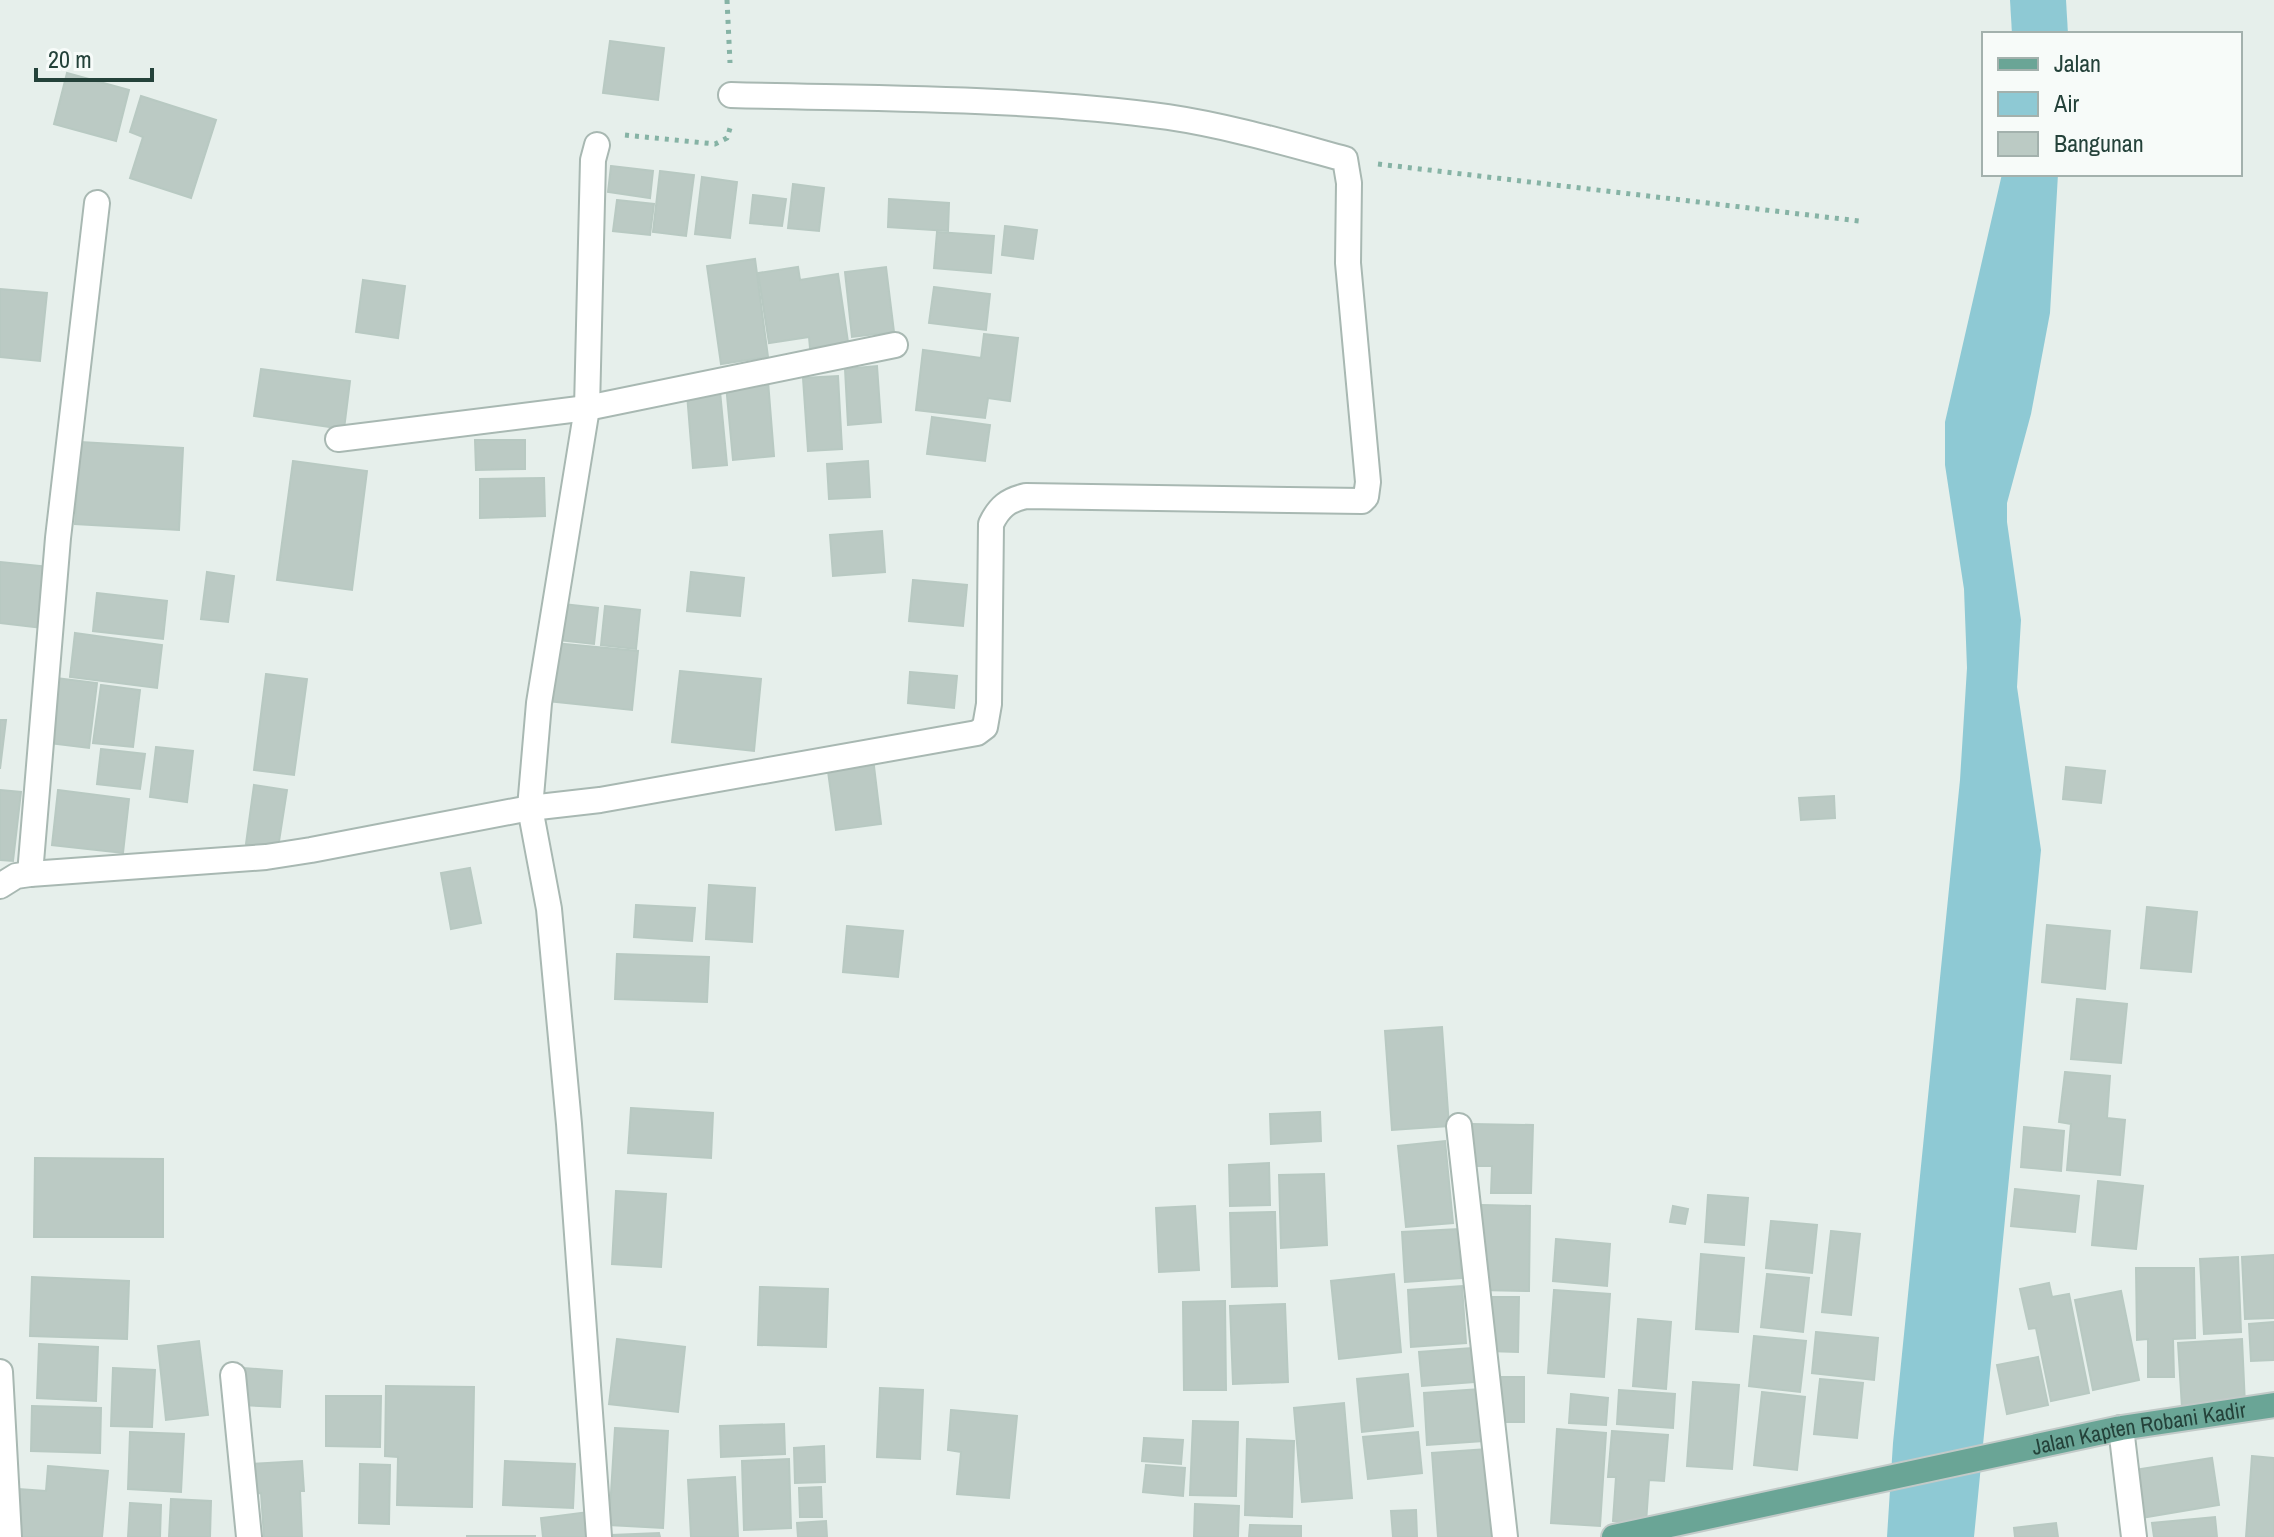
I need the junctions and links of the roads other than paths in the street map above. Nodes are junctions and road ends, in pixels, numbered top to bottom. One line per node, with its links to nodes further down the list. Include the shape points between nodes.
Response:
1 (731, 95): 7 (street, via 1037,103 1220,126 1345,159 1366,497 1010,500 991,524 989,704 985,727 977,733)
2 (597, 145): 5 (street)
3 (97, 203): 8 (street, via 58,538)
4 (895, 345): 5 (street)
5 (587, 408): 6 (street); 7 (street, via 539,703)
6 (338, 439)
7 (530, 808): 8 (street, via 266,857); 17 (street, via 549,909)
8 (30, 874): 9 (street)
9 (0, 886)
10 (1459, 1126): 18 (street)
11 (0, 1372): 15 (street)
12 (233, 1375): 16 (street)
13 (2274, 1405): 14 (main road, Jalan Kapten Robani Kadir)
14 (2121, 1428): 19 (main road, Jalan Kapten Robani Kadir); 20 (street)
15 (9, 1537)
16 (249, 1537)
17 (599, 1537)
18 (1505, 1537)
19 (1614, 1537)
20 (2134, 1537)

